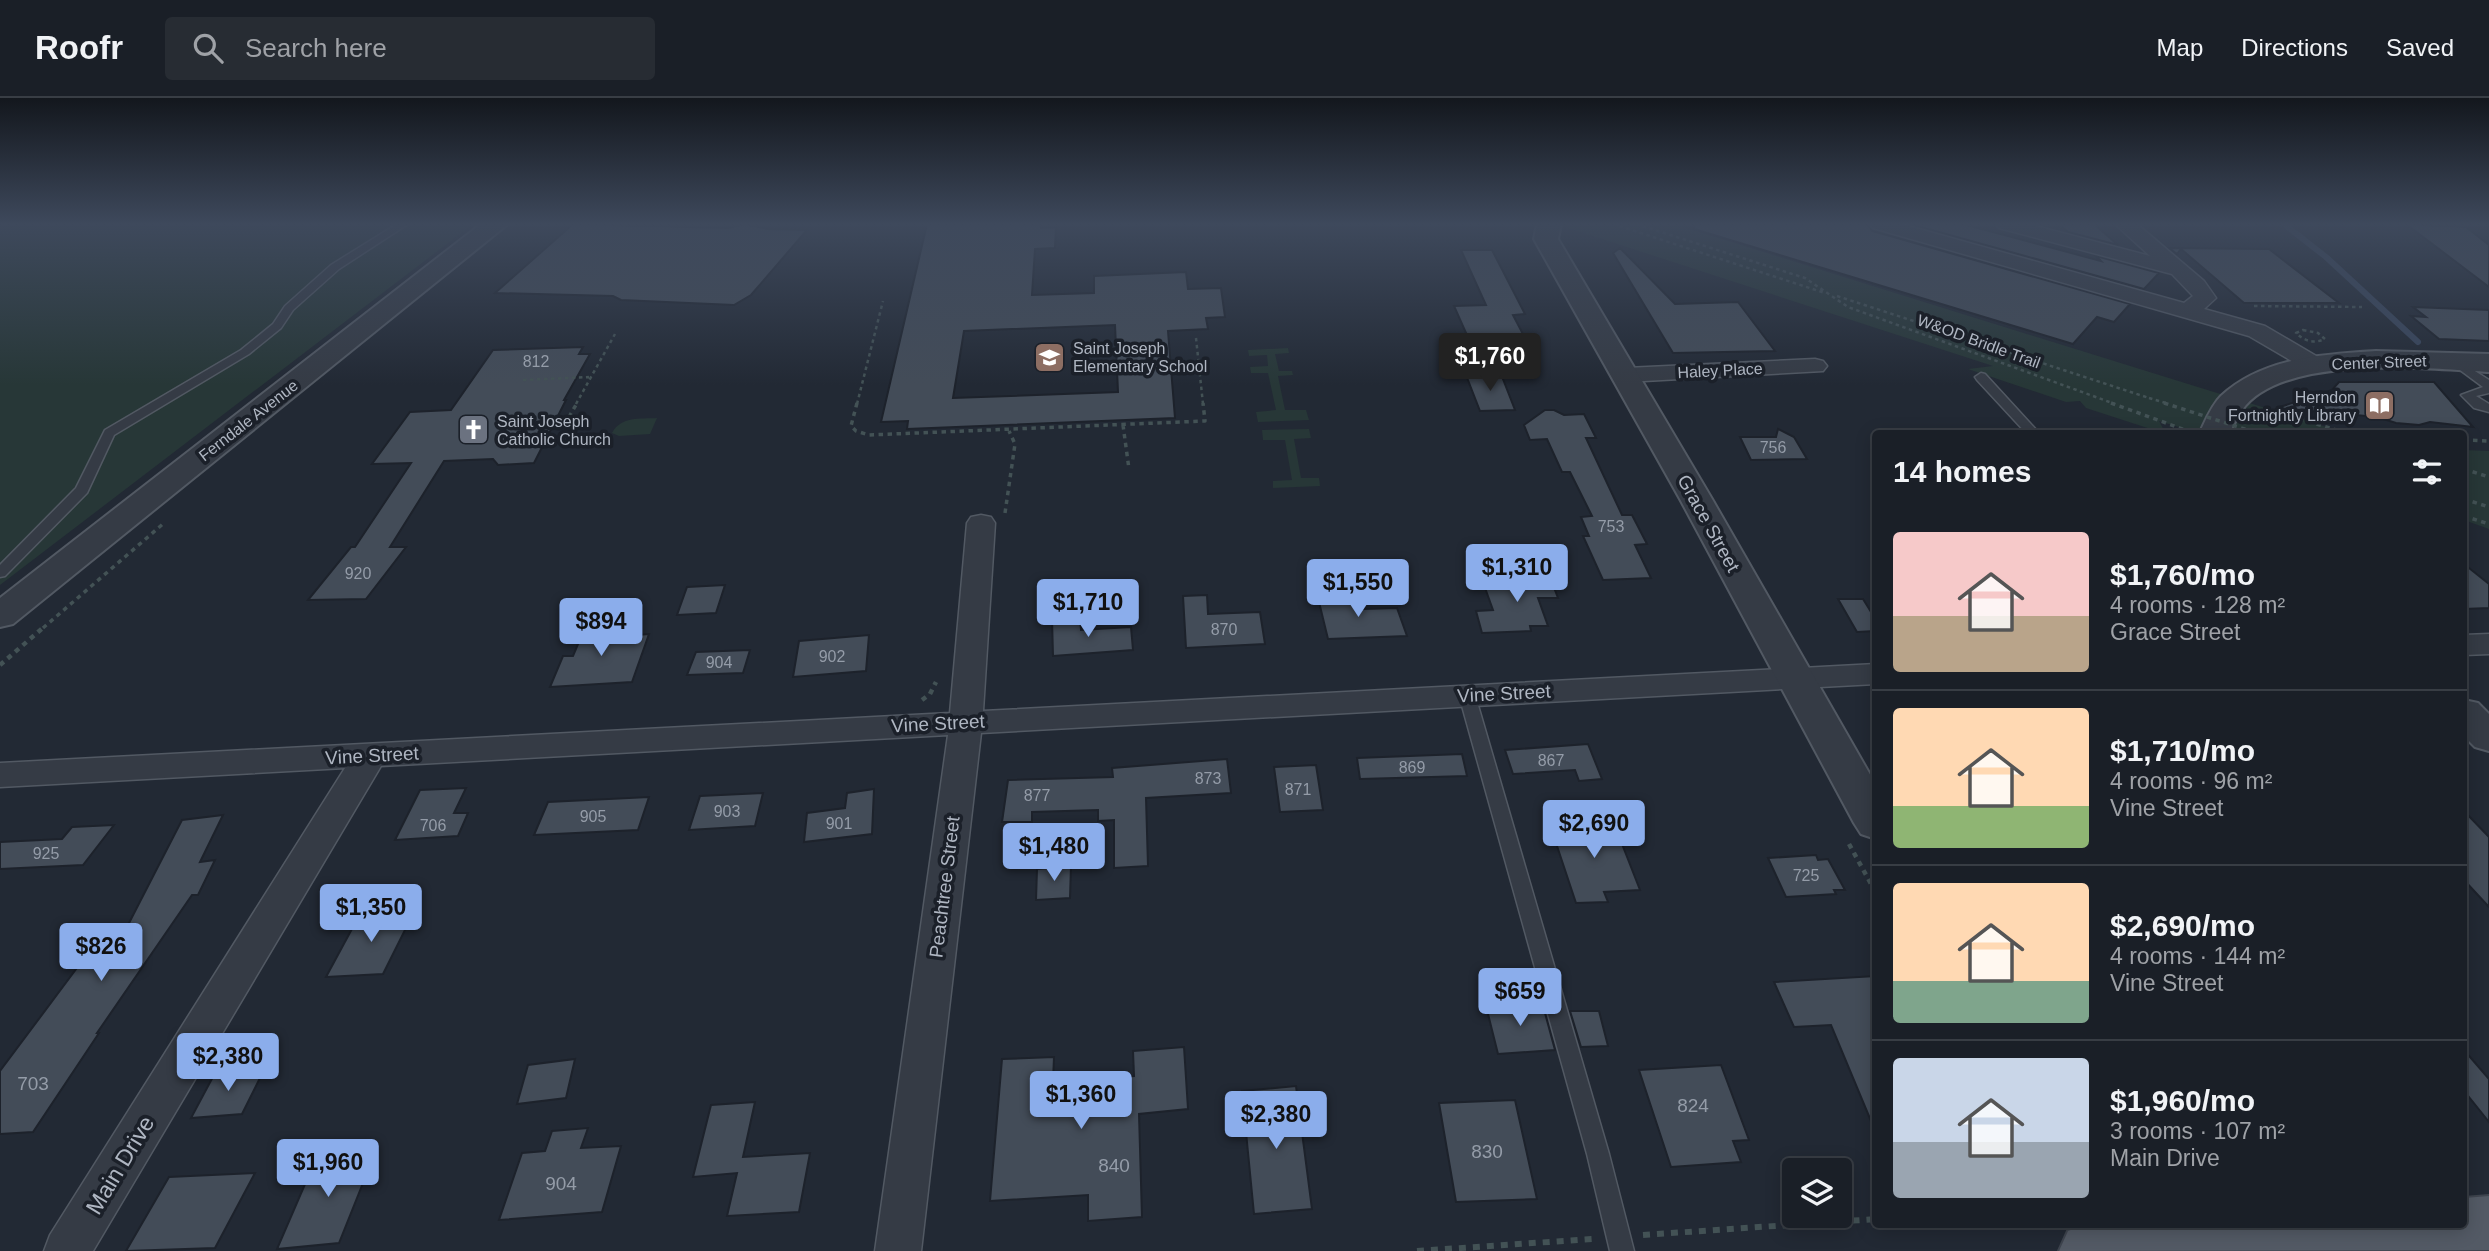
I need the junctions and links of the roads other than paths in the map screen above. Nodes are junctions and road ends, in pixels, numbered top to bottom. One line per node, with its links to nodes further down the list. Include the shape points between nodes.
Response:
1 (323, 278): 18 (lane, via 245,352 109,433 82,490)
2 (428, 278): 19 (street, Ferndale Avenue)
3 (1569, 278): 11 (street, Grace Street)
4 (2070, 278): 6 (street)
5 (2189, 278): 6 (street, via 2205,298)
6 (2188, 311): 9 (street, via 2258,331)
7 (2456, 362): 8 (street, Center Street); 9 (street, Center Street, via 2388,359); 13 (lane)
8 (2489, 363)
9 (2315, 365): 16 (street, Center Street, via 2262,380 2242,391 2226,406)
10 (1815, 366): 11 (street, Haley Place)
11 (1626, 375): 23 (street, Grace Street)
12 (1981, 377): 15 (lane)
13 (2489, 388): 14 (lane, via 2467,394)
14 (2489, 408)
15 (2030, 430)
16 (2216, 430)
17 (992, 522): 26 (street, Peachtree Street)
18 (0, 573)
19 (0, 616)
20 (2489, 644): 21 (street)
21 (2467, 645)
22 (1872, 674): 23 (street, Vine Street)
23 (1796, 678): 24 (street, Vine Street); 30 (street, Grace Street)
24 (1467, 695): 26 (street, Vine Street); 37 (lane)
25 (2467, 716): 27 (street)
26 (965, 722): 28 (street, Vine Street); 36 (street, Peachtree Street)
27 (2489, 737)
28 (370, 755): 29 (street, Vine Street); 35 (street, Main Drive)
29 (0, 775)
30 (1872, 816)
31 (2489, 1223): 32 (main road)
32 (2467, 1224)
33 (2398, 1228): 34 (main road)
34 (2107, 1244)
35 (67, 1251)
36 (898, 1251)
37 (1622, 1251)

